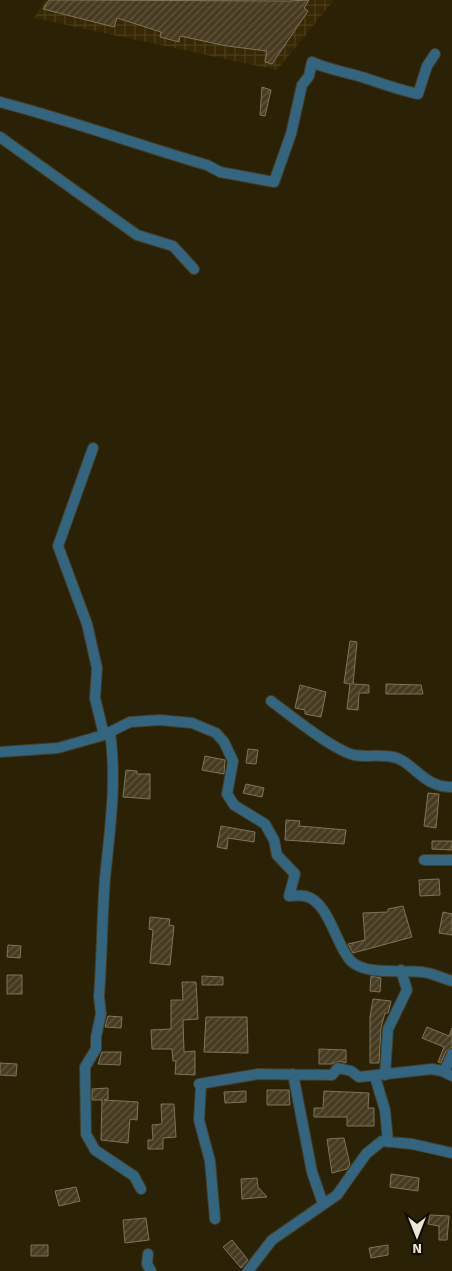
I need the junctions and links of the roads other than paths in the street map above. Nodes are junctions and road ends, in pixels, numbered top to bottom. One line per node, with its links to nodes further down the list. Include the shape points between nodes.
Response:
1 (435, 54): 2 (street, via 427,66 418,94 335,72 312,62 302,85 291,134 274,182 220,172 207,165)
2 (0, 102)
3 (0, 137): 4 (street, via 137,235 173,246)
4 (194, 269)
5 (93, 448): 7 (street, via 58,546 86,624 97,668 95,698)
6 (271, 701): 9 (street, via 320,737 353,755 402,760 417,774 440,787)
7 (107, 734): 8 (street, via 58,748); 12 (street, via 130,722 160,720 192,723 216,733 233,760 227,794 234,805 265,824 274,840 277,855 295,874 289,896 306,896 314,902 335,929 351,961 365,970); 20 (street, via 114,757 105,881 102,1014 96,1049 84,1067 86,1134 95,1150 134,1176)
8 (0, 752)
9 (452, 787)
10 (424, 860): 11 (street)
11 (452, 860)
12 (401, 970): 13 (street, via 424,972); 17 (street, via 407,990 388,1029)
13 (452, 981)
14 (452, 1054): 16 (street)
15 (293, 1074): 17 (street, via 332,1075 338,1068 359,1077); 21 (street, via 312,1172); 22 (street, via 258,1074 200,1084 199,1120 210,1161)
16 (448, 1074): 17 (street, via 432,1069)
17 (380, 1076): 18 (street)
18 (388, 1142): 19 (street); 21 (street, via 382,1141 366,1154 338,1195)
19 (452, 1153)
20 (141, 1189)
21 (323, 1204): 25 (street, via 272,1240)
22 (215, 1219)
23 (148, 1254): 24 (street, via 147,1264)
24 (151, 1271)
25 (248, 1271)

